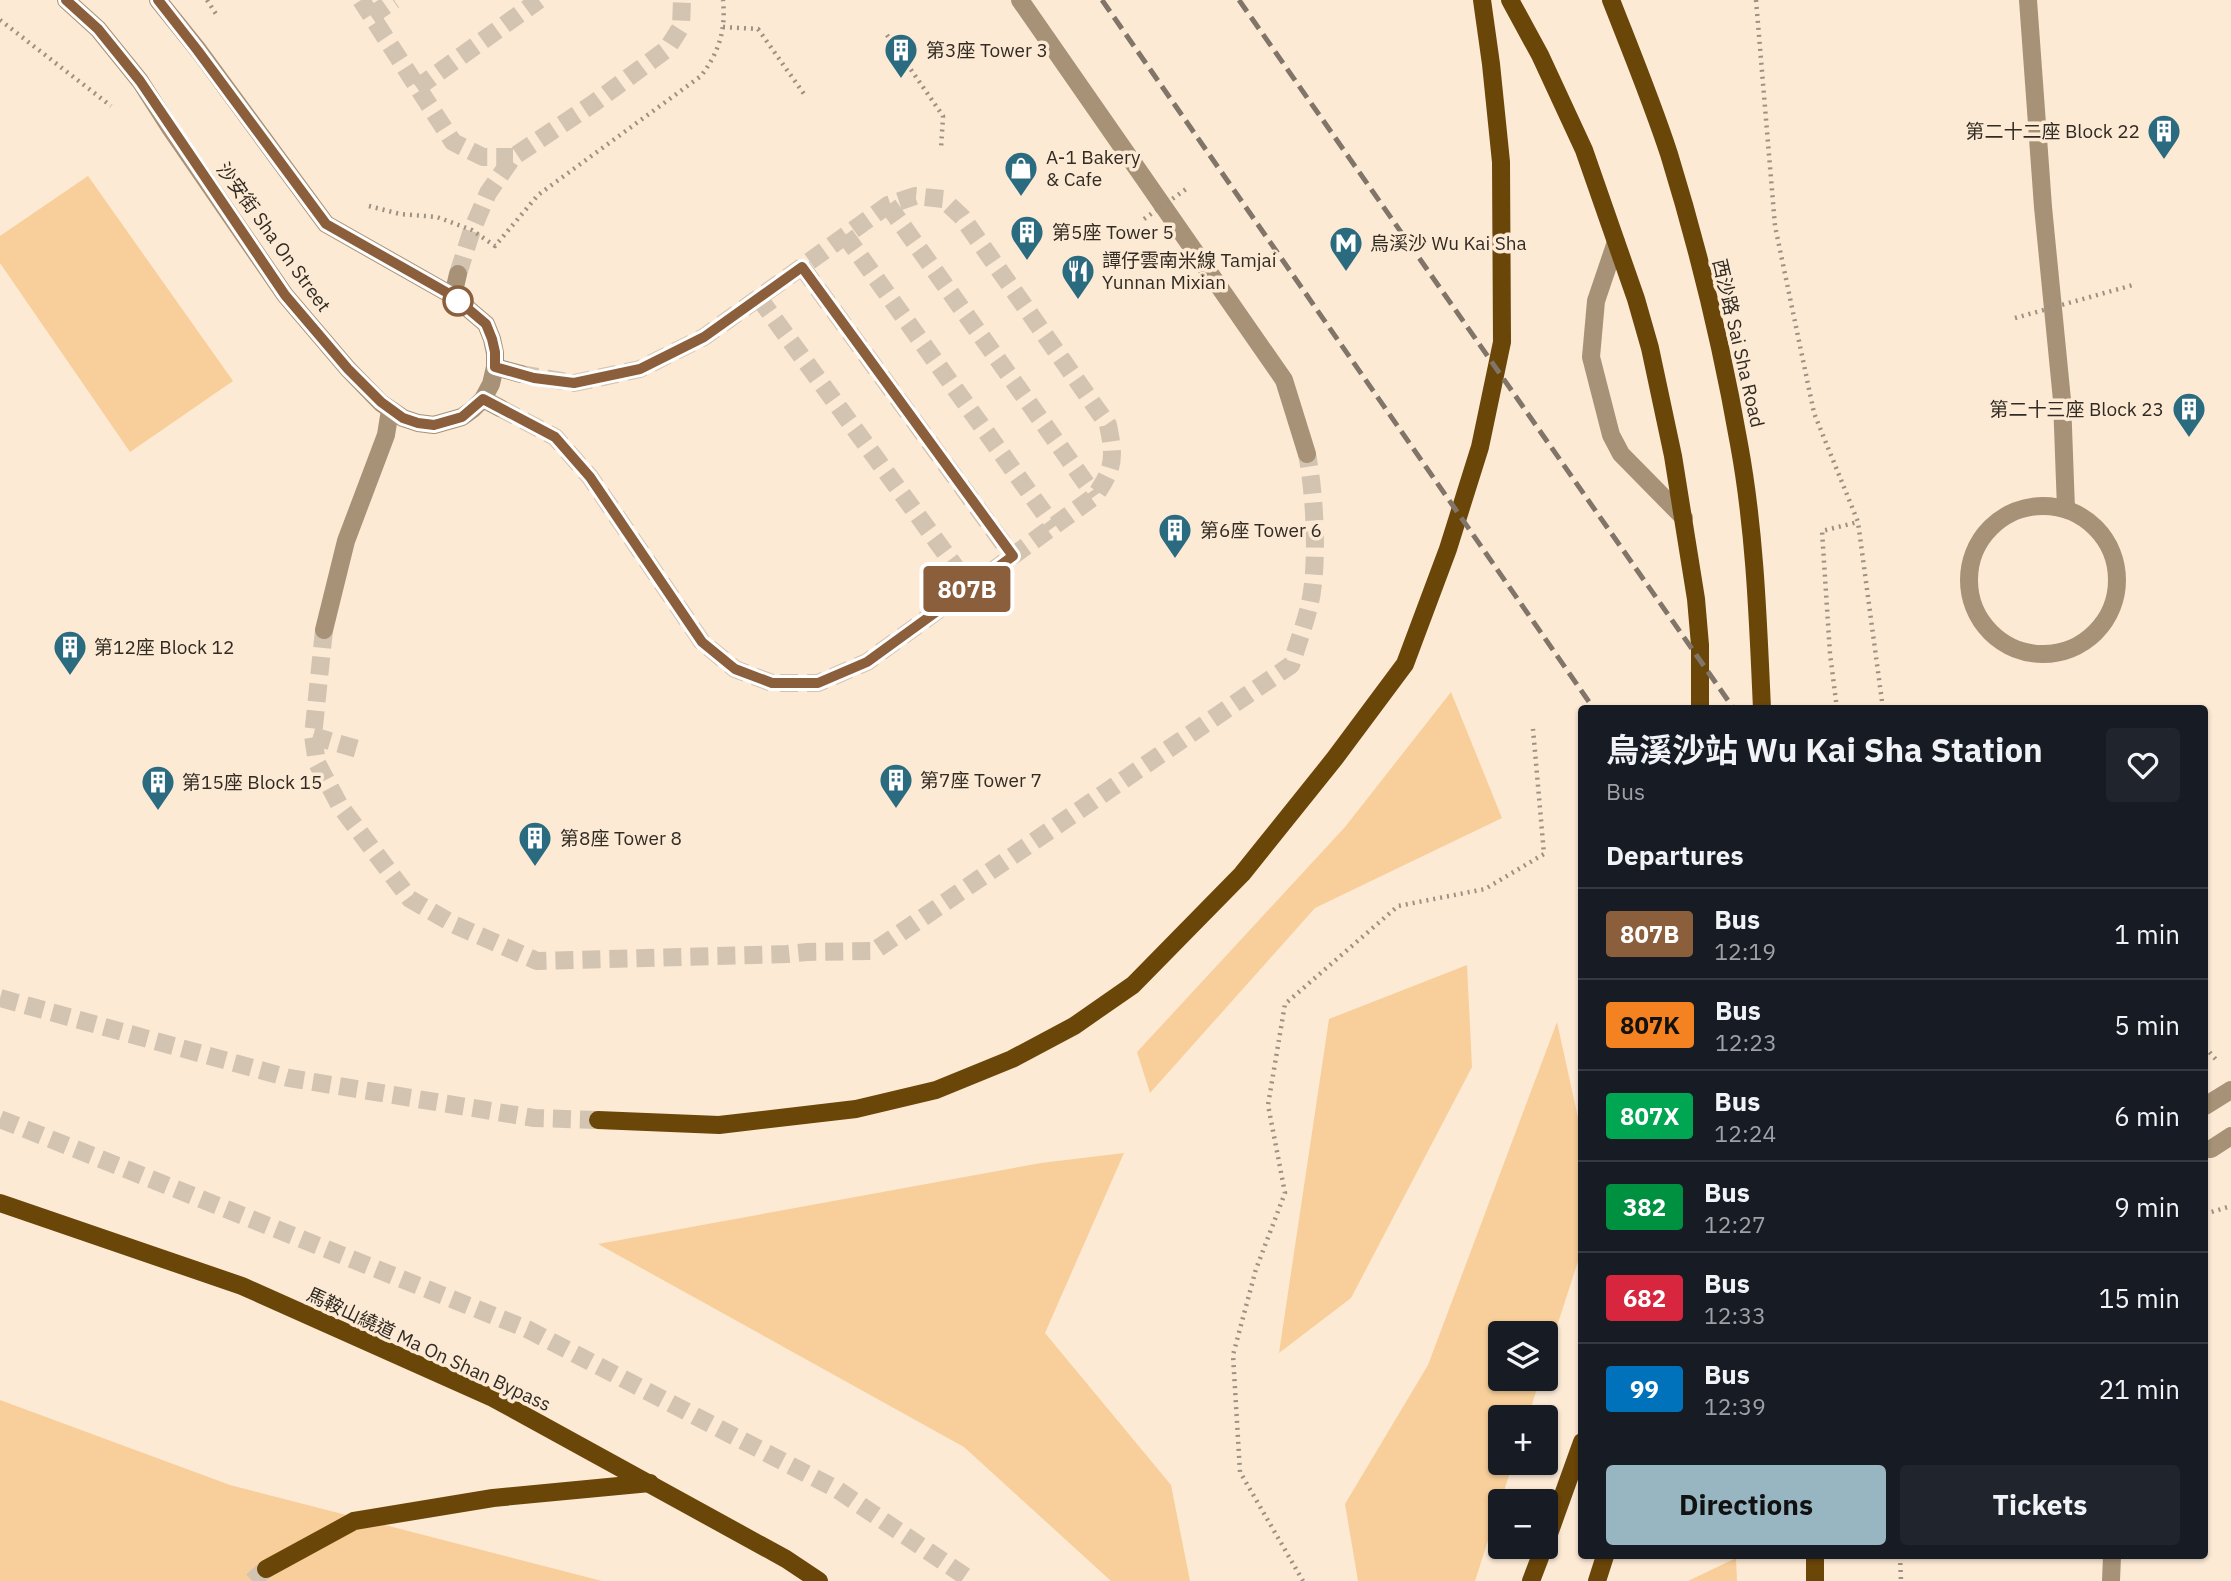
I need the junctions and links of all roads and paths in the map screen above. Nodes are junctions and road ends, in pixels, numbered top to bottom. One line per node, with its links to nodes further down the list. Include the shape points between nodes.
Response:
1 (66, 0): 30 (street, 沙安街 Sha On Street, via 98,29 140,81 285,295)
2 (158, 0): 24 (street, via 326,224)
3 (207, 0): 12 (path)
4 (723, 0): 13 (path)
5 (1020, 0): 31 (street, via 1284,380)
6 (1482, 0): 45 (main road, via 1501,162 1502,342 1480,447 1405,664 1335,758 1242,874 1133,985 1074,1026 1012,1059 936,1090 856,1109 719,1125)
7 (1510, 0): 21 (main road, via 1584,150)
8 (1611, 0): 37 (main road, 西沙路 Sai Sha Road, via 1682,199 1729,392 1751,533)
9 (1756, 0): 34 (path, via 1775,226 1814,413)
10 (2028, 0): 32 (street, via 2062,400)
11 (0, 20): 16 (path)
12 (222, 22)
13 (723, 27): 15 (path, via 758,29); 19 (path, via 715,58 701,76 538,195 495,246 472,230 437,217)
14 (887, 35): 17 (path, via 943,117)
15 (804, 94)
16 (111, 107)
17 (941, 149)
18 (1189, 187): 20 (path, bridge)
19 (361, 204)
20 (1144, 219)
21 (1616, 242): 33 (main road, via 1650,348); 33 (street, via 1596,301 1591,358 1611,435 1621,454)
22 (458, 274): 24 (street)
23 (2133, 285): 25 (path, bridge)
24 (453, 296): 26 (street, via 486,324)
25 (2015, 318)
26 (495, 367): 27 (street); 28 (street)
27 (521, 374)
28 (483, 399): 29 (street); 30 (street, 沙安街 Sha On Street, via 462,417 434,425 410,421)
29 (500, 408)
30 (390, 410): 35 (street, via 386,435 346,541)
31 (1307, 454)
32 (2066, 509): 32 (street, via 2087,520 2104,538 2114,560 2117,584 2112,607 2081,645 2058,653 2034,654 2011,647 1991,633 1976,612 1969,589 1971,564 1980,541 1995,523 2017,510 2041,506)
33 (1684, 518): 36 (main road, via 1700,645)
34 (1858, 522): 38 (path, via 1822,531); 39 (path)
35 (324, 630)
36 (1700, 705)
37 (1762, 705)
38 (1836, 705)
39 (1882, 705)
40 (1534, 729): 61 (path, via 1544,854 1485,889 1398,906 1285,1004 1268,1105 1285,1193 1256,1269 1233,1355 1240,1472)
41 (2208, 1050): 42 (path)
42 (2213, 1054)
43 (2231, 1090): 44 (street)
44 (2208, 1104)
45 (598, 1120)
46 (2231, 1136): 47 (street)
47 (2208, 1149)
48 (0, 1203): 52 (main road, 馬鞍山繞道 Ma On Shan Bypass, via 242,1286 493,1398)
49 (2231, 1206): 50 (path)
50 (2208, 1212)
51 (1578, 1453): 53 (main road)
52 (650, 1483): 59 (main road, via 493,1498 354,1521); 60 (main road, 馬鞍山繞道 Ma On Shan Bypass)
53 (1558, 1509)
54 (1540, 1559): 62 (main road)
55 (1604, 1559): 63 (main road)
56 (1815, 1559): 64 (main road)
57 (1900, 1559): 65 (path)
58 (2112, 1559): 66 (street)
59 (266, 1569)
60 (819, 1581)
61 (1303, 1581)
62 (1531, 1581)
63 (1597, 1581)
64 (1815, 1581)
65 (1901, 1581)
66 (2111, 1581)

